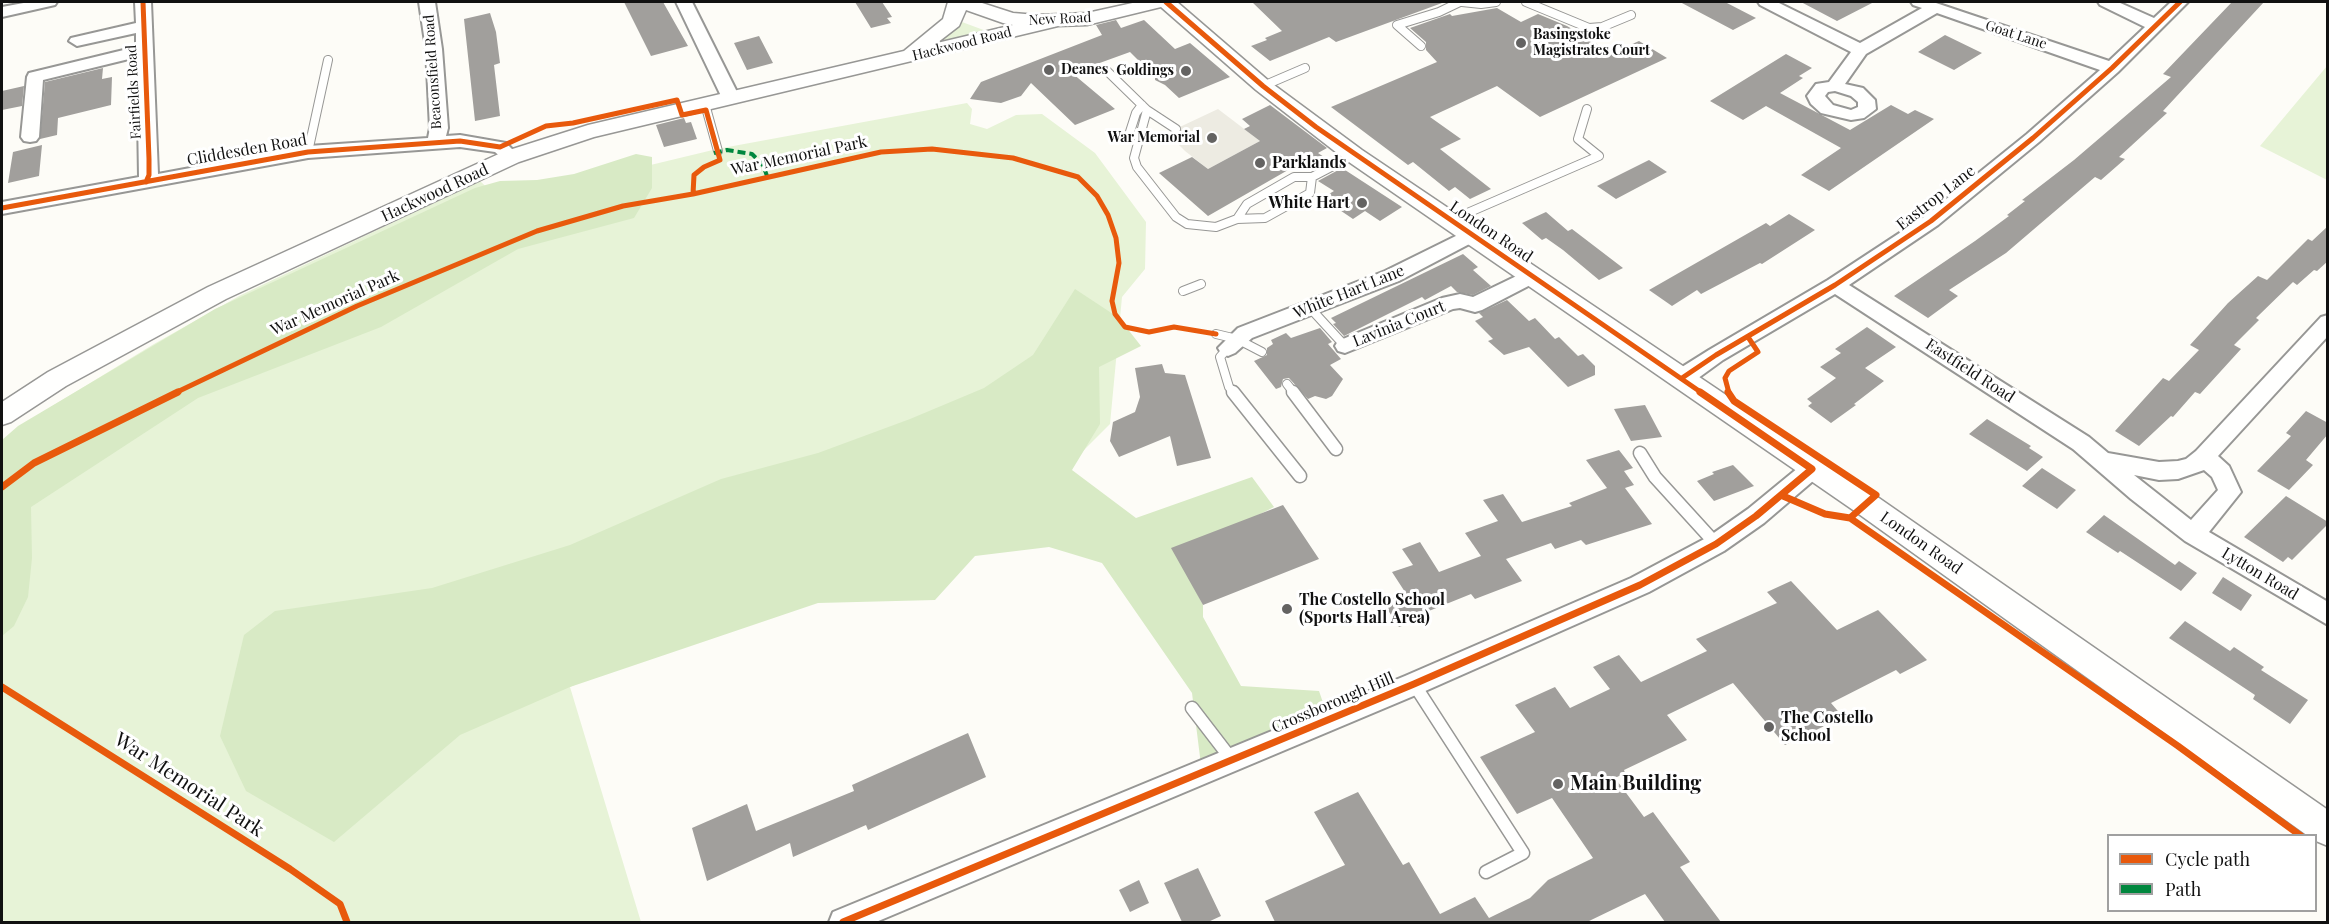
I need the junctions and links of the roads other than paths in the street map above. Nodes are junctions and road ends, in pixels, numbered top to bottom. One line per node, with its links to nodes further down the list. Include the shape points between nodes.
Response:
1 (49, 2): 16 (street)
2 (143, 2): 20 (street, Fairfields Road)
3 (427, 2): 39 (street, Beaconsfield Road, via 438,107)
4 (684, 2): 32 (street)
5 (960, 2): 18 (street, New Road, via 1010,19); 25 (street, Hackwood Road, via 952,22)
6 (1159, 2): 18 (street, New Road, via 1109,15)
7 (1166, 2): 30 (street, London Road)
8 (1461, 2): 9 (lane); 22 (lane, via 1397,25)
9 (1496, 2)
10 (1526, 2): 17 (lane, via 1589,28)
11 (1766, 2): 24 (street)
12 (1919, 2): 15 (street, Goat Lane)
13 (2106, 2): 19 (street)
14 (2180, 2): 19 (street, Eastrop Lane)
15 (1935, 8): 24 (street); 28 (street, Goat Lane)
16 (2, 12)
17 (1631, 15)
18 (1055, 21): 25 (street, Hackwood Road)
19 (2155, 25): 28 (street, Eastrop Lane)
20 (144, 26): 21 (street); 23 (street, Fairfields Road)
21 (77, 41)
22 (1420, 46)
23 (144, 50): 37 (street, via 35,77); 45 (street, Fairfields Road, via 149,159)
24 (1860, 50): 31 (street)
25 (903, 59): 32 (street, Hackwood Road)
26 (328, 60): 40 (lane)
27 (1305, 68): 30 (lane)
28 (2112, 68): 52 (street, Eastrop Lane, via 1931,221)
29 (1106, 70): 34 (lane)
30 (1263, 86): 42 (street, London Road)
31 (1835, 86)
32 (731, 98): 33 (street, Hackwood Road)
33 (705, 104): 41 (lane, War Memorial Park); 43 (street, Hackwood Road, via 606,123)
34 (1145, 107): 36 (lane); 38 (lane, via 1136,113 1128,138); 47 (lane, via 1134,158 1176,217 1187,224 1216,227)
35 (1587, 109): 48 (lane, via 1578,139 1599,156)
36 (1176, 129)
37 (30, 137)
38 (1118, 137)
39 (436, 142): 40 (street, Cliddesden Road); 43 (street, Cliddesden Road, via 481,142 500,147)
40 (308, 152): 45 (street, Cliddesden Road)
41 (718, 152)
42 (1354, 154): 44 (lane); 48 (street, London Road)
43 (511, 157): 61 (street, Hackwood Road, via 217,293 57,379)
44 (1312, 177): 47 (lane, via 1294,177 1247,204); 47 (lane, via 1310,193 1280,210 1265,218)
45 (146, 182): 46 (street, Cliddesden Road)
46 (2, 208)
47 (1237, 219)
48 (1449, 221): 49 (street, London Road)
49 (1470, 235): 50 (street, London Road); 54 (street, White Hart Lane, via 1435,255 1347,290)
50 (1531, 276): 57 (street, Lavinia Court, via 1475,305 1449,303); 59 (street, London Road)
51 (1202, 284): 53 (lane)
52 (1835, 285): 59 (street, Eastrop Lane); 65 (street, Eastfield Road)
53 (1182, 291)
54 (1311, 309): 56 (street, White Hart Lane); 57 (lane, Lavinia Court)
55 (2328, 322): 64 (street, Eastfield Road)
56 (1227, 340): 58 (lane); 67 (lane, via 1220,357 1229,387)
57 (1345, 346)
58 (1262, 352)
59 (1682, 378): 66 (street, London Road)
60 (1287, 384): 62 (lane)
61 (2, 415)
62 (1336, 449)
63 (1640, 453): 69 (lane, via 1655,477)
64 (2204, 457): 65 (street, Eastfield Road, via 2187,468 2171,471 2139,469); 68 (street, via 2222,472 2230,492)
65 (2102, 460): 68 (street, Eastfield Road, via 2139,494)
66 (1812, 469): 69 (street, Crossborough Hill, via 1784,496); 74 (street, London Road)
67 (1300, 476)
68 (2193, 534): 70 (street, Lytton Road)
69 (1716, 544): 71 (street, Crossborough Hill, via 1640,585)
70 (2328, 615)
71 (1414, 684): 73 (street, Crossborough Hill); 75 (lane, via 1523,853)
72 (1191, 708): 73 (lane)
73 (1232, 760): 76 (street, Crossborough Hill)
74 (2328, 830)
75 (1486, 872)
76 (843, 922)

